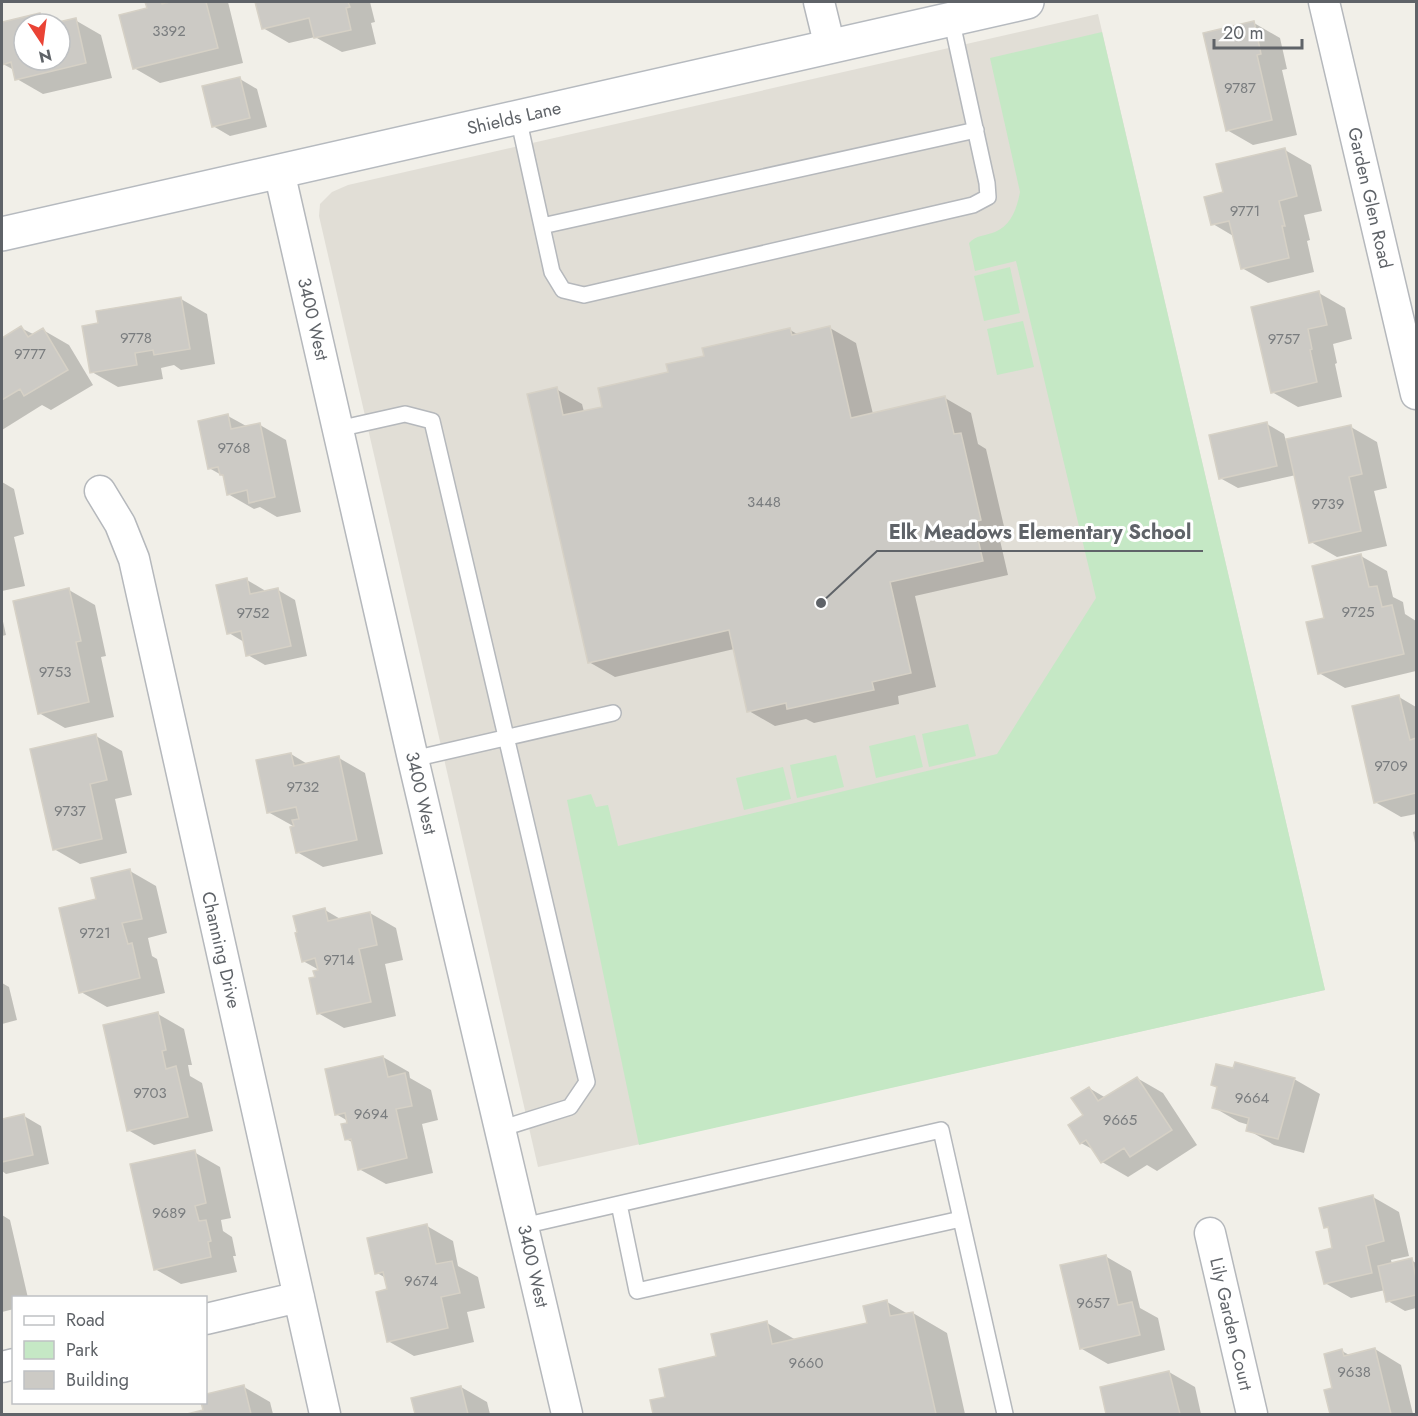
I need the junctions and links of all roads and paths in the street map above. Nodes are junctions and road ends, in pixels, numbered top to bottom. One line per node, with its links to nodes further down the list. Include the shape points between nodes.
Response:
1 (819, 2): 5 (street)
2 (1027, 2): 4 (main road, Shields Lane)
3 (1324, 2): 11 (street, Garden Glen Road)
4 (951, 18): 5 (main road, Shields Lane); 7 (lane)
5 (830, 46): 6 (main road, Shields Lane)
6 (518, 117): 8 (main road, Shields Lane); 9 (lane)
7 (975, 130): 9 (lane); 9 (lane, via 987,198 973,205 584,295 563,290 552,272)
8 (279, 171): 10 (main road, Shields Lane); 12 (street, 3400 West)
9 (542, 226)
10 (2, 234)
11 (1416, 394)
12 (338, 429): 15 (lane, via 405,414 432,421); 16 (street, 3400 West)
13 (100, 491): 22 (street, Channing Drive, via 120,524 134,559)
14 (612, 712): 15 (lane)
15 (506, 737): 16 (lane); 17 (lane, via 586,1082 570,1107)
16 (413, 759): 17 (street, 3400 West)
17 (500, 1130): 20 (street, 3400 West)
18 (619, 1204): 19 (lane, via 637,1291); 19 (lane, via 941,1130); 20 (lane)
19 (961, 1219): 26 (lane)
20 (523, 1226): 25 (street, 3400 West)
21 (1210, 1233): 27 (street, Lily Garden Court)
22 (299, 1296): 23 (street); 24 (street, Channing Drive)
23 (207, 1319)
24 (325, 1414)
25 (567, 1414)
26 (1005, 1414)
27 (1252, 1414)

